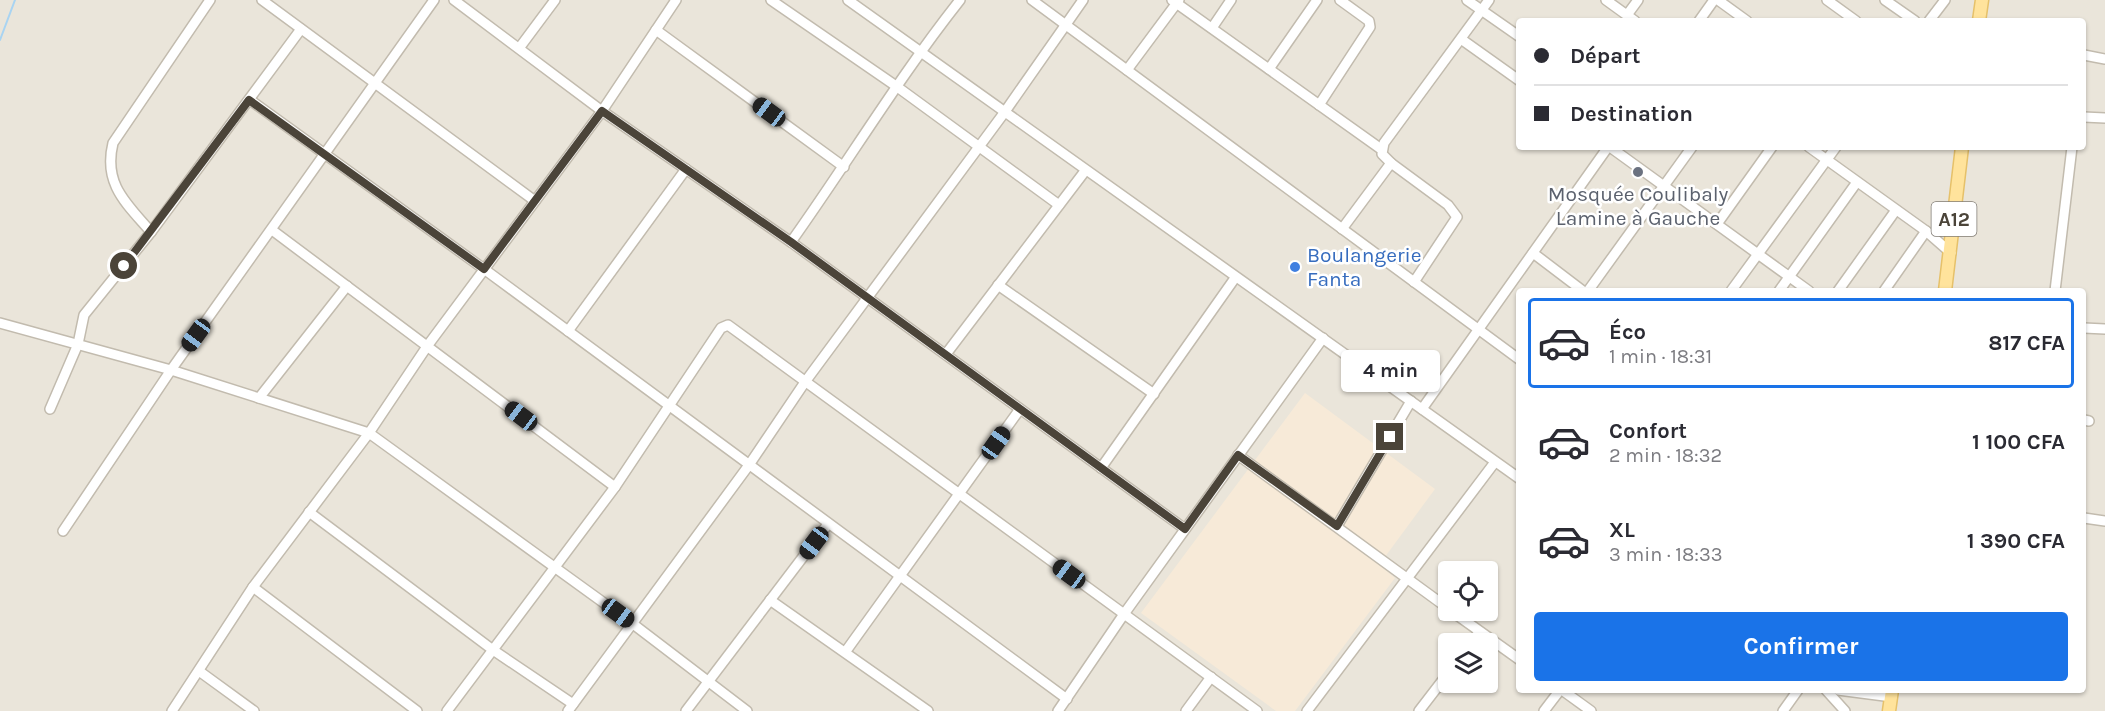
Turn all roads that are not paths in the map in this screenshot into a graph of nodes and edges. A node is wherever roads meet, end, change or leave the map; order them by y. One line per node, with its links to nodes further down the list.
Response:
1 (210, 0): 81 (street)
2 (262, 0): 37 (street)
3 (434, 0): 48 (street)
4 (454, 0): 41 (street)
5 (555, 0): 41 (street)
6 (676, 0): 38 (street)
7 (771, 0): 49 (street)
8 (848, 0): 42 (street)
9 (960, 0): 42 (street)
10 (1032, 0): 35 (street)
11 (1083, 0): 35 (street)
12 (1231, 0): 36 (street)
13 (1317, 0): 45 (street)
14 (1340, 0): 51 (street)
15 (1467, 0): 26 (street)
16 (1489, 0): 26 (street)
17 (1605, 0): 27 (street)
18 (1638, 0): 27 (street)
19 (1714, 0): 29 (street)
20 (1718, 0): 30 (street)
21 (1827, 0): 31 (street)
22 (1885, 0): 32 (street)
23 (1945, 0): 33 (street)
24 (1982, 0): 34 (main road)
25 (1176, 1): 36 (street); 46 (street)
26 (1482, 10): 39 (street); 40 (street)
27 (1627, 15): 28 (street)
28 (1631, 18)
29 (1701, 18)
30 (1743, 18)
31 (1852, 18)
32 (1911, 18)
33 (1931, 18)
34 (1979, 18)
35 (1065, 25): 46 (street); 53 (street)
36 (1212, 28): 45 (street)
37 (301, 29): 48 (street); 50 (street)
38 (656, 30): 52 (street); 69 (street)
39 (1516, 34)
40 (1461, 39): 47 (street); 57 (street)
41 (520, 47): 52 (street)
42 (920, 51): 49 (street); 53 (street)
43 (2086, 55): 44 (street)
44 (2105, 59)
45 (1269, 69): 51 (street)
46 (1127, 70): 78 (street)
47 (1516, 78)
48 (375, 83): 66 (street); 74 (street)
49 (896, 86): 56 (street); 69 (street)
50 (249, 100): 66 (street); 81 (street)
51 (1319, 105): 57 (street)
52 (602, 111): 70 (street); 74 (street)
53 (1004, 113): 56 (street); 71 (street)
54 (2086, 117): 55 (street)
55 (2105, 118)
56 (979, 146): 75 (street); 101 (street)
57 (1381, 149): 68 (street)
58 (1607, 150): 83 (street)
59 (1613, 150): 73 (street)
60 (1690, 150): 73 (street)
61 (1770, 150): 77 (street)
62 (1813, 150): 67 (street)
63 (1834, 150): 67 (street)
64 (1962, 150): 84 (main road, A12)
65 (2072, 150): 100 (street)
66 (325, 153): 79 (street); 86 (street)
67 (1826, 160): 72 (street); 85 (street)
68 (1391, 163): 78 (street); 89 (street)
69 (844, 167): 82 (street)
70 (686, 169): 82 (street); 106 (street)
71 (1084, 171): 75 (street); 88 (street)
72 (1857, 182): 76 (street); 87 (street)
73 (1664, 186): 77 (street); 93 (street)
74 (535, 201): 86 (street)
75 (1059, 205): 90 (street)
76 (1896, 210): 80 (street); 97 (street)
77 (1717, 224): 85 (street)
78 (1342, 229): 89 (street)
79 (272, 230): 91 (street); 112 (street)
80 (1926, 231): 84 (street); 98 (street)
81 (151, 232): 108 (street)
82 (791, 242): 101 (street)
83 (1533, 253): 92 (street); 105 (street)
84 (1951, 253): 99 (main road, A12)
85 (1758, 254): 87 (street); 94 (street)
86 (484, 269): 106 (street); 109 (street)
87 (1789, 276): 95 (street); 96 (street)
88 (1235, 278): 107 (street); 114 (street)
89 (1414, 282): 105 (street)
90 (998, 285): 110 (street); 114 (street)
91 (347, 286): 109 (street); 115 (street)
92 (1579, 288)
93 (1590, 288)
94 (1733, 288)
95 (1781, 288)
96 (1805, 288)
97 (1840, 288)
98 (1886, 288)
99 (1945, 288)
100 (2055, 288)
101 (867, 297): 110 (street); 113 (street)
102 (0, 323): 108 (street)
103 (2086, 328): 104 (street)
104 (2105, 329)
105 (1478, 330): 111 (street); 120 (street)
106 (568, 331): 117 (street)
107 (1323, 338): 116 (street); 122 (street)
108 (78, 344): 112 (street); 118 (street)
109 (428, 345): 121 (street); 127 (street)
110 (946, 354): 119 (street)
111 (1516, 357)
112 (171, 370): 115 (street); 135 (street)
113 (805, 382): 117 (street); 124 (street); 128 (street)
114 (1154, 394): 125 (street)
115 (259, 398): 121 (street)
116 (1412, 401): 120 (street); 133 (street)
117 (670, 406): 124 (street); 127 (street)
118 (50, 409)
119 (1020, 409): 125 (street); 128 (street)
120 (1422, 409): 123 (street)
121 (369, 433): 129 (street); 136 (street)
122 (1238, 455): 133 (street); 134 (street)
123 (1495, 462): 126 (street); 138 (street)
124 (749, 465): 132 (street); 144 (street)
125 (1101, 468): 134 (street)
126 (1516, 476)
127 (615, 487): 136 (street)
128 (960, 494): 137 (street); 142 (street)
129 (309, 512): 139 (street); 146 (street)
130 (2086, 518): 131 (street)
131 (2105, 521)
132 (828, 524): 137 (street); 140 (street)
133 (1337, 526): 138 (street)
134 (1185, 529): 142 (street)
135 (63, 531)
136 (554, 567): 144 (street); 146 (street)
137 (900, 576): 147 (street); 158 (street)
138 (1407, 578): 141 (street); 170 (street)
139 (253, 588): 149 (street); 162 (street)
140 (771, 600): 147 (street); 151 (street)
141 (1438, 601)
142 (1124, 614): 150 (street); 158 (street)
143 (1464, 621): 145 (street)
144 (633, 624): 151 (street); 159 (street)
145 (1479, 632): 148 (street)
146 (493, 650): 159 (street); 163 (street)
147 (846, 651): 166 (street)
148 (1516, 657)
149 (199, 671): 160 (street); 161 (street)
150 (1211, 677): 168 (street); 169 (street)
151 (707, 681): 164 (street); 165 (street)
152 (1438, 686): 171 (street)
153 (1559, 693): 172 (street)
154 (1565, 693): 173 (street)
155 (1796, 693): 174 (street)
156 (1829, 693): 175 (street)
157 (1892, 693): 176 (main road)
158 (1066, 699): 167 (street)
159 (571, 708)
160 (172, 711)
161 (254, 711)
162 (417, 711)
163 (447, 711)
164 (686, 711)
165 (747, 711)
166 (928, 711)
167 (1058, 711)
168 (1186, 711)
169 (1257, 711)
170 (1307, 711)
171 (1419, 711)
172 (1544, 711)
173 (1591, 711)
174 (1783, 711)
175 (1845, 711)
176 (1889, 711)

